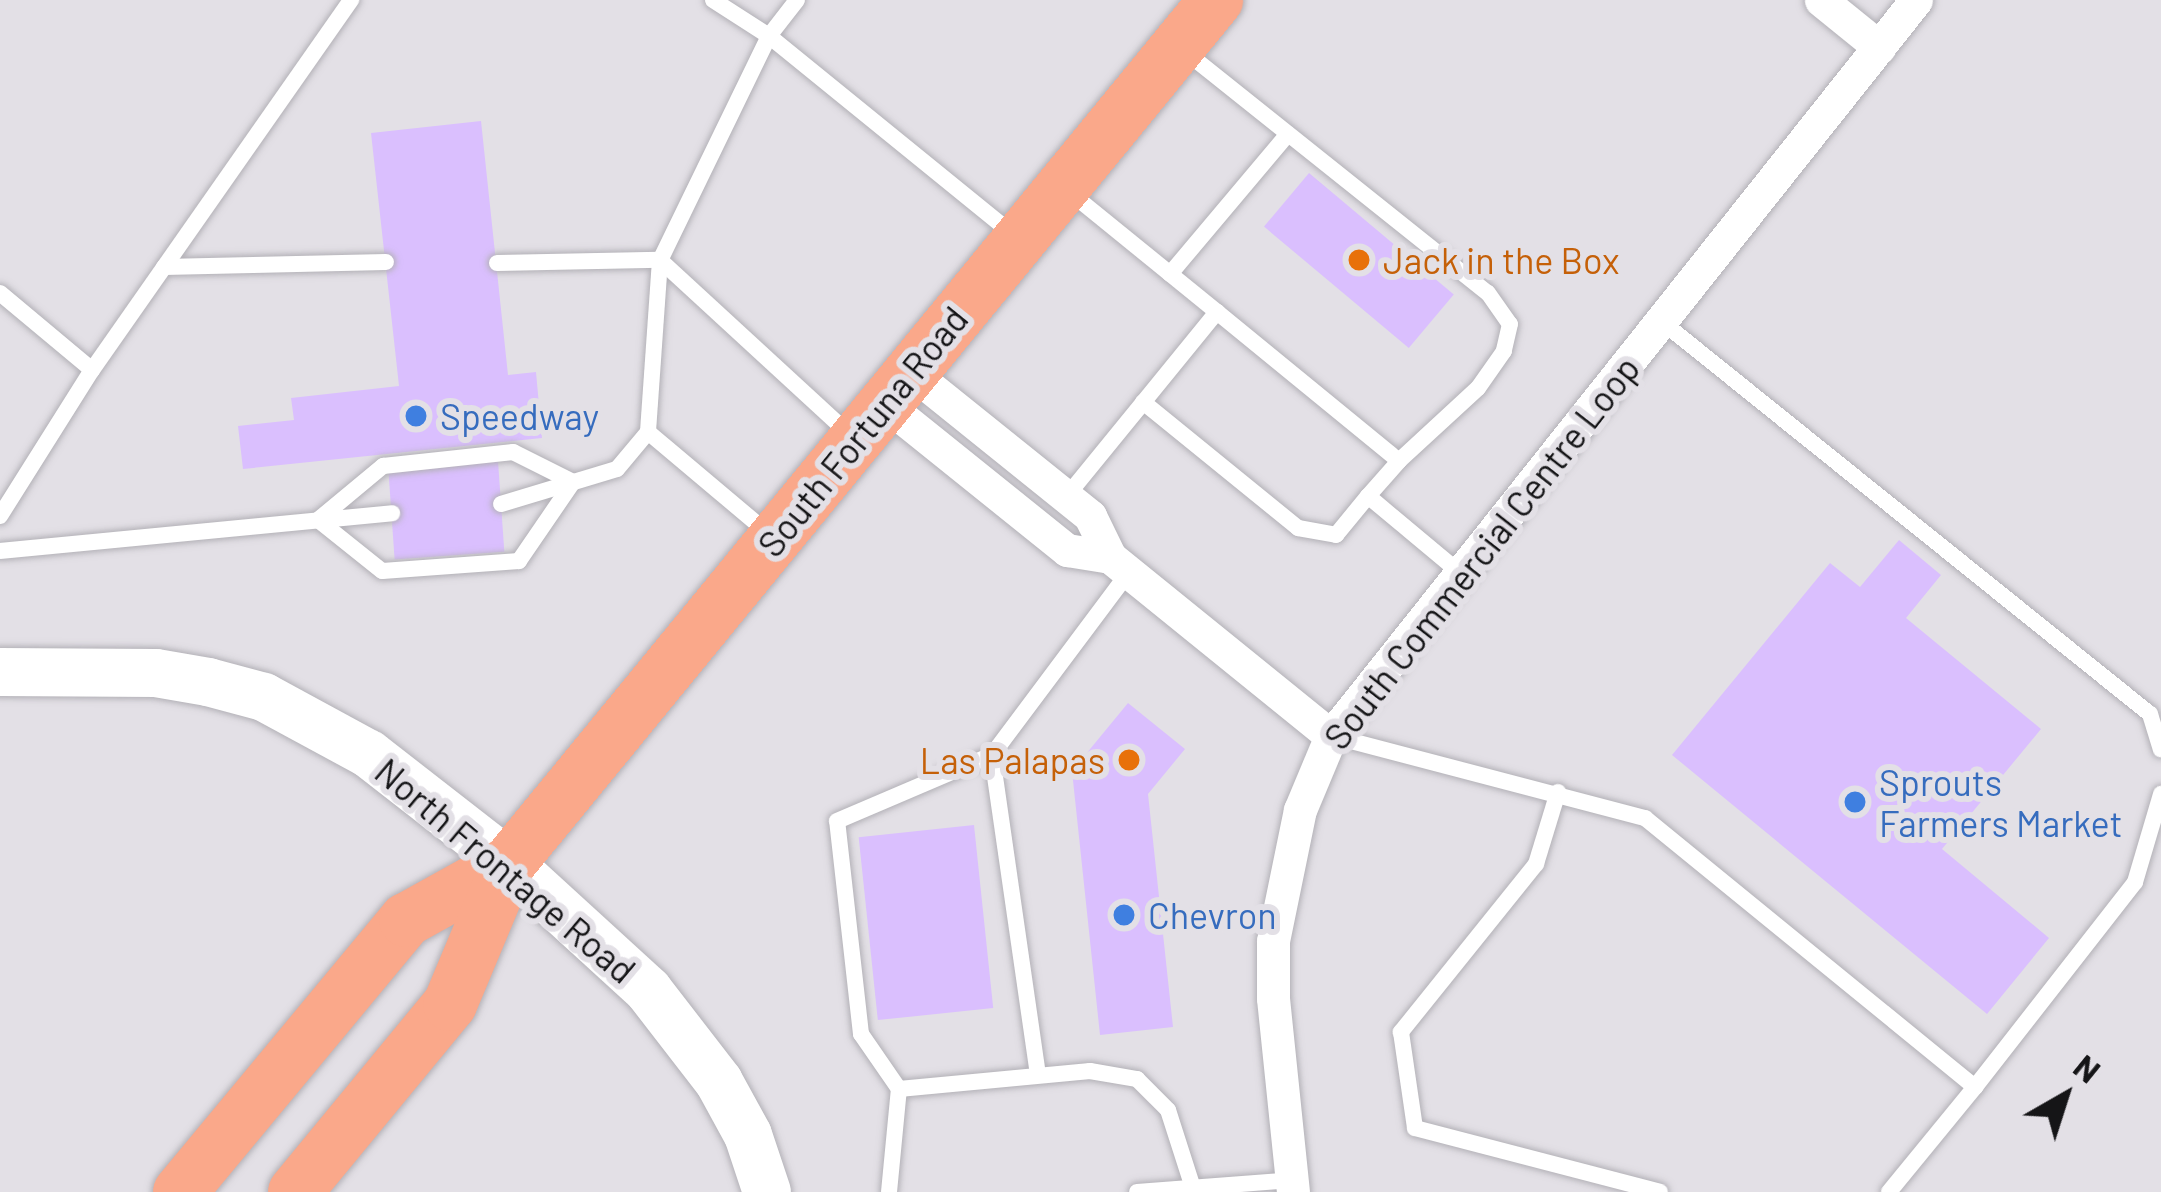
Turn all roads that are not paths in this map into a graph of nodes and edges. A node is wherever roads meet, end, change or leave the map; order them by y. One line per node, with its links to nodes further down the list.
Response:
1 (351, 0): 16 (lane)
2 (712, 0): 7 (lane)
3 (797, 0): 7 (lane)
4 (1216, 0): 8 (main road, South Fortuna Road)
5 (1821, 0): 9 (street)
6 (1916, 0): 9 (street, South Commercial Centre Loop)
7 (769, 36): 12 (lane); 13 (lane)
8 (1178, 46): 10 (lane); 11 (main road, South Fortuna Road)
9 (1879, 47): 20 (street, South Commercial Centre Loop)
10 (1288, 134): 17 (lane); 25 (lane)
11 (1062, 187): 12 (main road, South Fortuna Road); 17 (lane)
12 (1019, 239): 23 (main road, South Fortuna Road)
13 (660, 260): 15 (lane); 23 (lane); 24 (lane)
14 (386, 262): 16 (lane)
15 (497, 263)
16 (164, 267): 21 (lane)
17 (1171, 274): 19 (lane)
18 (0, 293): 21 (lane)
19 (1216, 312): 22 (lane); 25 (lane)
20 (1661, 321): 36 (street, South Commercial Centre Loop); 39 (lane)
21 (92, 370): 31 (lane)
22 (1143, 402): 27 (lane); 28 (lane)
23 (883, 405): 28 (street); 33 (main road, South Fortuna Road); 35 (street)
24 (648, 432): 26 (lane); 33 (lane)
25 (1399, 461): 27 (lane)
26 (573, 482): 29 (lane); 32 (lane); 32 (lane)
27 (1368, 496): 36 (lane)
28 (1066, 497): 35 (street)
29 (501, 504)
30 (392, 513): 32 (lane)
31 (0, 516)
32 (318, 520): 34 (lane)
33 (774, 538): 43 (main road, South Fortuna Road)
34 (0, 550)
35 (1120, 564): 38 (street); 40 (lane)
36 (1460, 573): 38 (street, South Commercial Centre Loop)
37 (0, 672): 43 (main road, North Frontage Road)
38 (1331, 736): 41 (lane); 47 (street, South Commercial Centre Loop)
39 (2161, 749)
40 (992, 755): 44 (lane); 46 (lane)
41 (1558, 792): 45 (lane); 54 (lane)
42 (2161, 794): 45 (lane)
43 (509, 863): 49 (main road, South Fortuna Road); 50 (main road, South Fortuna Road); 51 (main road, North Frontage Road)
44 (1038, 1075): 46 (lane); 48 (lane)
45 (1975, 1088): 55 (lane)
46 (899, 1089): 52 (lane)
47 (1292, 1186): 48 (lane)
48 (1192, 1188): 53 (lane)
49 (180, 1192)
50 (295, 1192)
51 (767, 1192)
52 (889, 1192)
53 (1137, 1192)
54 (1660, 1192)
55 (1889, 1192)

